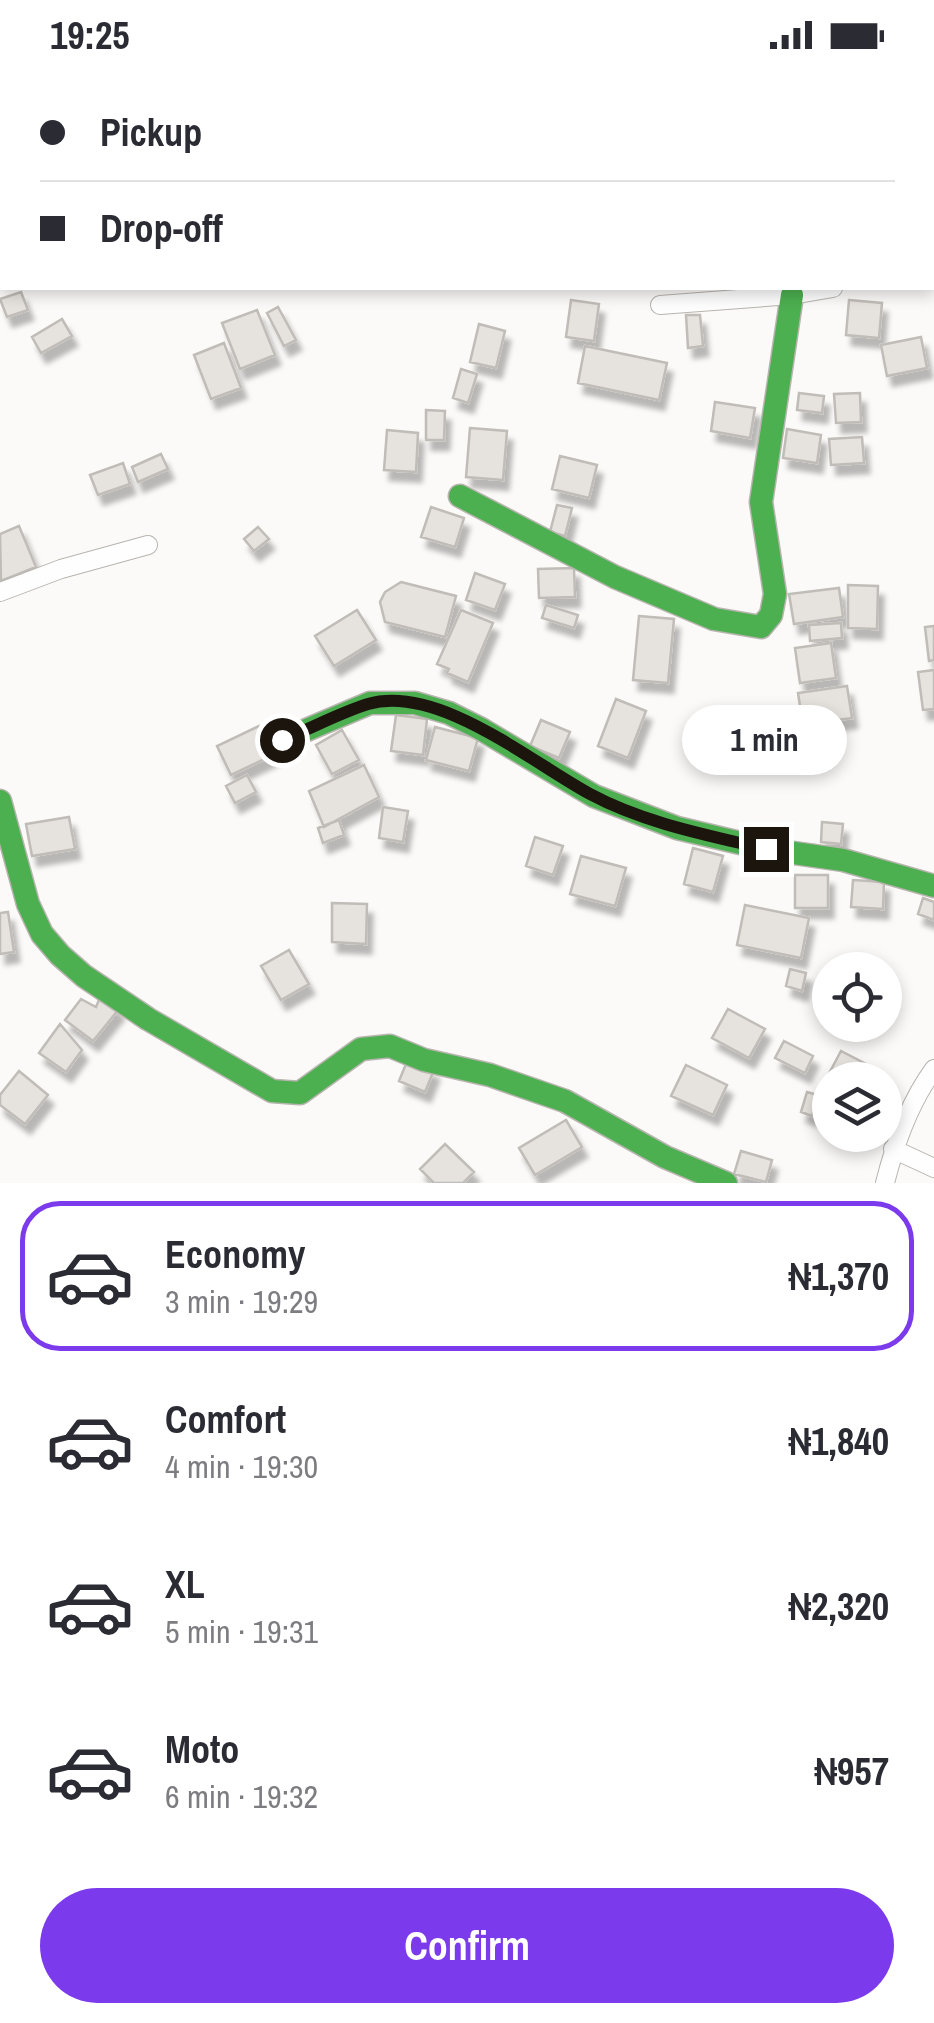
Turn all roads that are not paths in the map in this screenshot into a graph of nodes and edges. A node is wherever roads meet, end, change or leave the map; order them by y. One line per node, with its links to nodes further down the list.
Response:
1 (821, 290): 2 (street)
2 (792, 295): 3 (street); 4 (street)
3 (660, 306)
4 (460, 496)
5 (148, 545): 6 (street)
6 (0, 592)
7 (282, 740): 9 (street)
8 (0, 800): 15 (street)
9 (934, 886)
10 (934, 1069): 11 (street)
11 (902, 1130)
12 (893, 1152): 16 (street)
13 (900, 1152): 14 (street)
14 (934, 1168)
15 (726, 1183)
16 (884, 1183)

